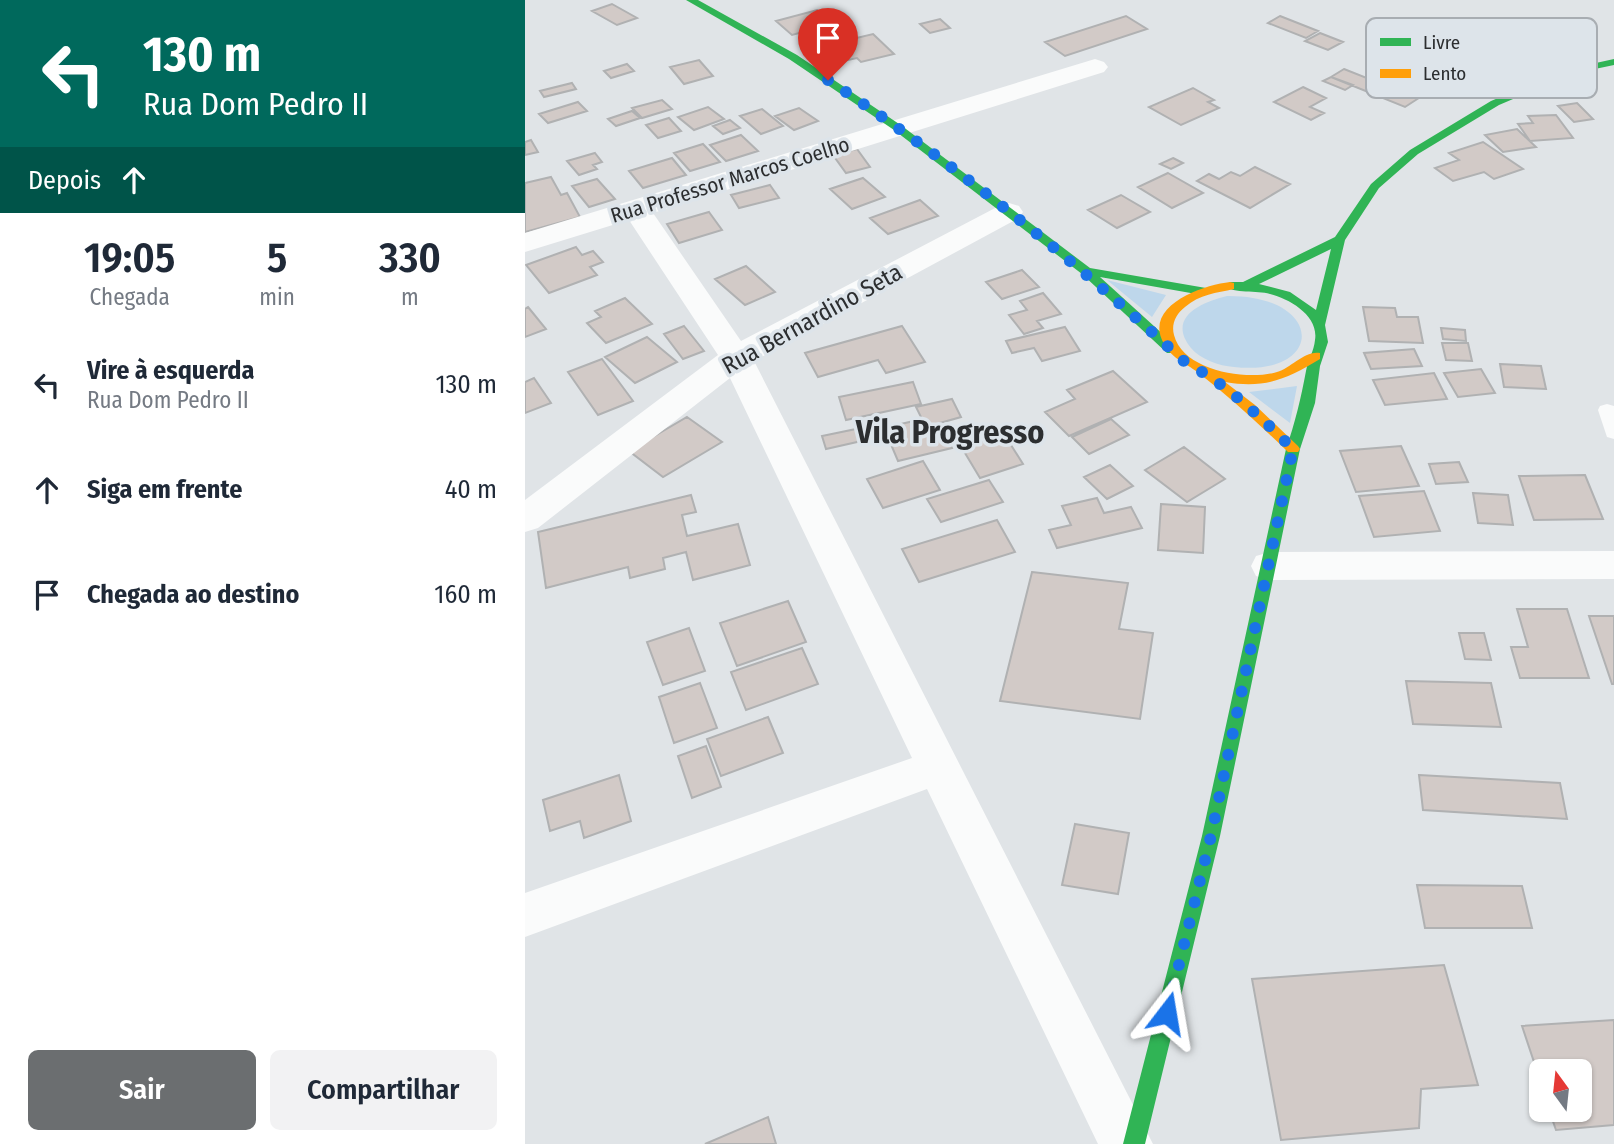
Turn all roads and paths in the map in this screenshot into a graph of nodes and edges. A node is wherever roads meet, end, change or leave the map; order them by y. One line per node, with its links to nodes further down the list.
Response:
1 (691, 0): 4 (main road)
2 (1095, 67): 4 (street, Rua Professor Marcos Coelho)
3 (1507, 98): 7 (main road)
4 (898, 128): 5 (street, Rua Professor Marcos Coelho); 6 (main road)
5 (636, 209): 8 (street, Rua Professor Marcos Coelho); 14 (street)
6 (1009, 212): 9 (main road); 14 (street, Rua Bernardino Seta)
7 (1339, 240): 10 (main road); 12 (main road)
8 (525, 243)
9 (1086, 271): 11 (main road); 13 (main road)
10 (1244, 286): 11 (main road); 12 (main road)
11 (1202, 291): 13 (main road)
12 (1319, 324): 15 (main road)
13 (1173, 350): 16 (main road)
14 (736, 356): 20 (street, Rua Bernardino Seta); 23 (street)
15 (1315, 356): 16 (main road); 19 (main road)
16 (1205, 373): 19 (main road)
17 (1607, 410): 18 (lane)
18 (1614, 433)
19 (1293, 449): 22 (main road)
20 (525, 519)
21 (1614, 565): 22 (street)
22 (1270, 566): 26 (main road)
23 (940, 766): 24 (street); 25 (street)
24 (525, 915)
25 (1126, 1144)
26 (1134, 1144)

